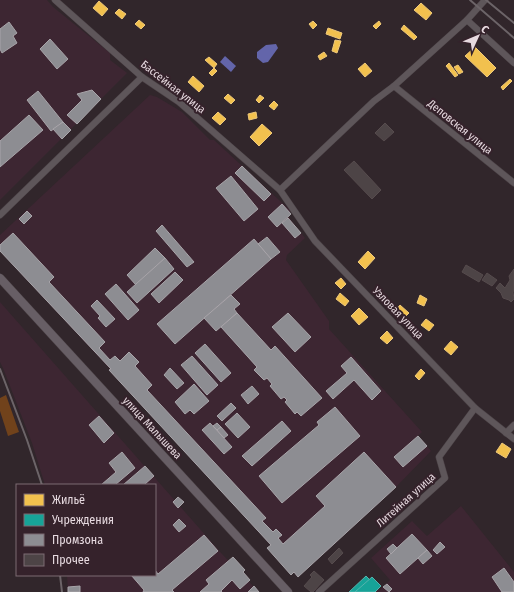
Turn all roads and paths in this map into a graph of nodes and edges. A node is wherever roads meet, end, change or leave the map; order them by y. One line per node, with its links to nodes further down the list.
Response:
1 (55, 0): 5 (street, Бассейная улица)
2 (485, 0): 3 (street)
3 (467, 20): 4 (street); 6 (street)
4 (514, 63)
5 (142, 77): 8 (street, Бассейная улица); 9 (street)
6 (394, 86): 7 (street, Деповская улица); 8 (street)
7 (514, 183)
8 (280, 190): 11 (street, Узловая улица)
9 (0, 214)
10 (0, 278): 15 (street, улица Малышева)
11 (475, 408): 13 (street, Узловая улица); 16 (street, Литейная улица)
12 (514, 425): 13 (street)
13 (506, 433): 14 (street, Узловая улица)
14 (514, 439)
15 (288, 592)
16 (319, 592)

